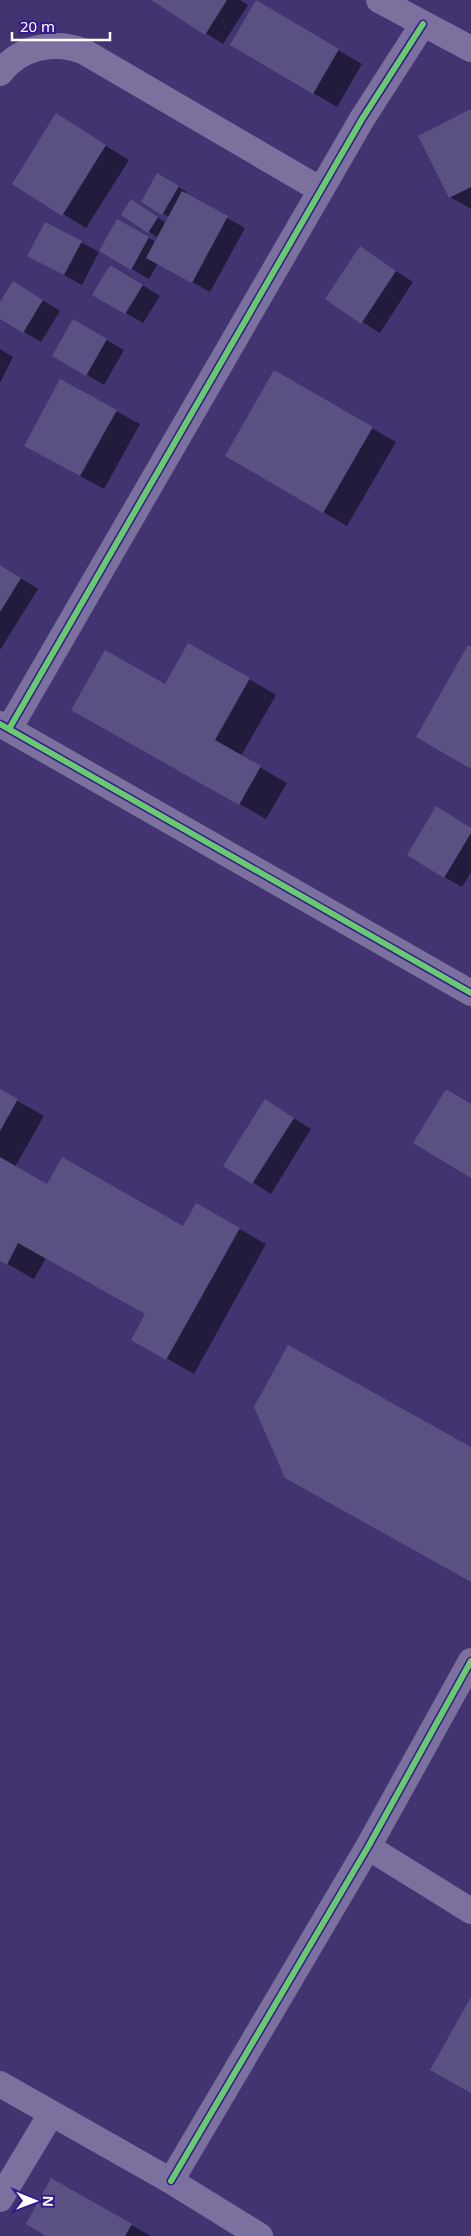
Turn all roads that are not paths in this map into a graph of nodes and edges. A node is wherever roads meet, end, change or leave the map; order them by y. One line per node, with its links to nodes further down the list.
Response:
1 (379, 0): 2 (street)
2 (423, 24): 3 (street); 5 (street)
3 (471, 49)
4 (0, 73): 5 (street)
5 (321, 190): 6 (street)
6 (5, 727): 7 (street)
7 (471, 992)
8 (471, 1661): 9 (street)
9 (368, 1847): 10 (street); 13 (street)
10 (471, 1911)
11 (0, 2084): 12 (street)
12 (51, 2114): 13 (street); 14 (street)
13 (172, 2181): 15 (street)
14 (0, 2199)
15 (260, 2236)

